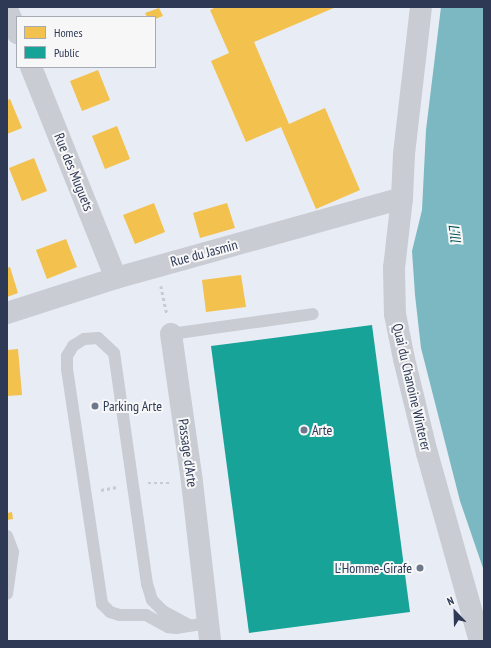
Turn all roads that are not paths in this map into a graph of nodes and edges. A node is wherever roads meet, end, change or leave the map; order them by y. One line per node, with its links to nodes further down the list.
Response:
1 (422, 7): 5 (street, Quai du Chanoine Winterer)
2 (7, 9): 3 (street)
3 (16, 31)
4 (31, 68): 6 (street, Rue des Muguets)
5 (402, 198): 6 (street, Rue du Jasmin); 13 (street, Quai du Chanoine Winterer)
6 (116, 278): 7 (street, Rue du Jasmin)
7 (7, 313)
8 (313, 314): 9 (lane)
9 (171, 334): 12 (street, Passage d'Arte)
10 (7, 536): 11 (lane)
11 (7, 594)
12 (202, 630): 12 (lane)
13 (480, 641)

